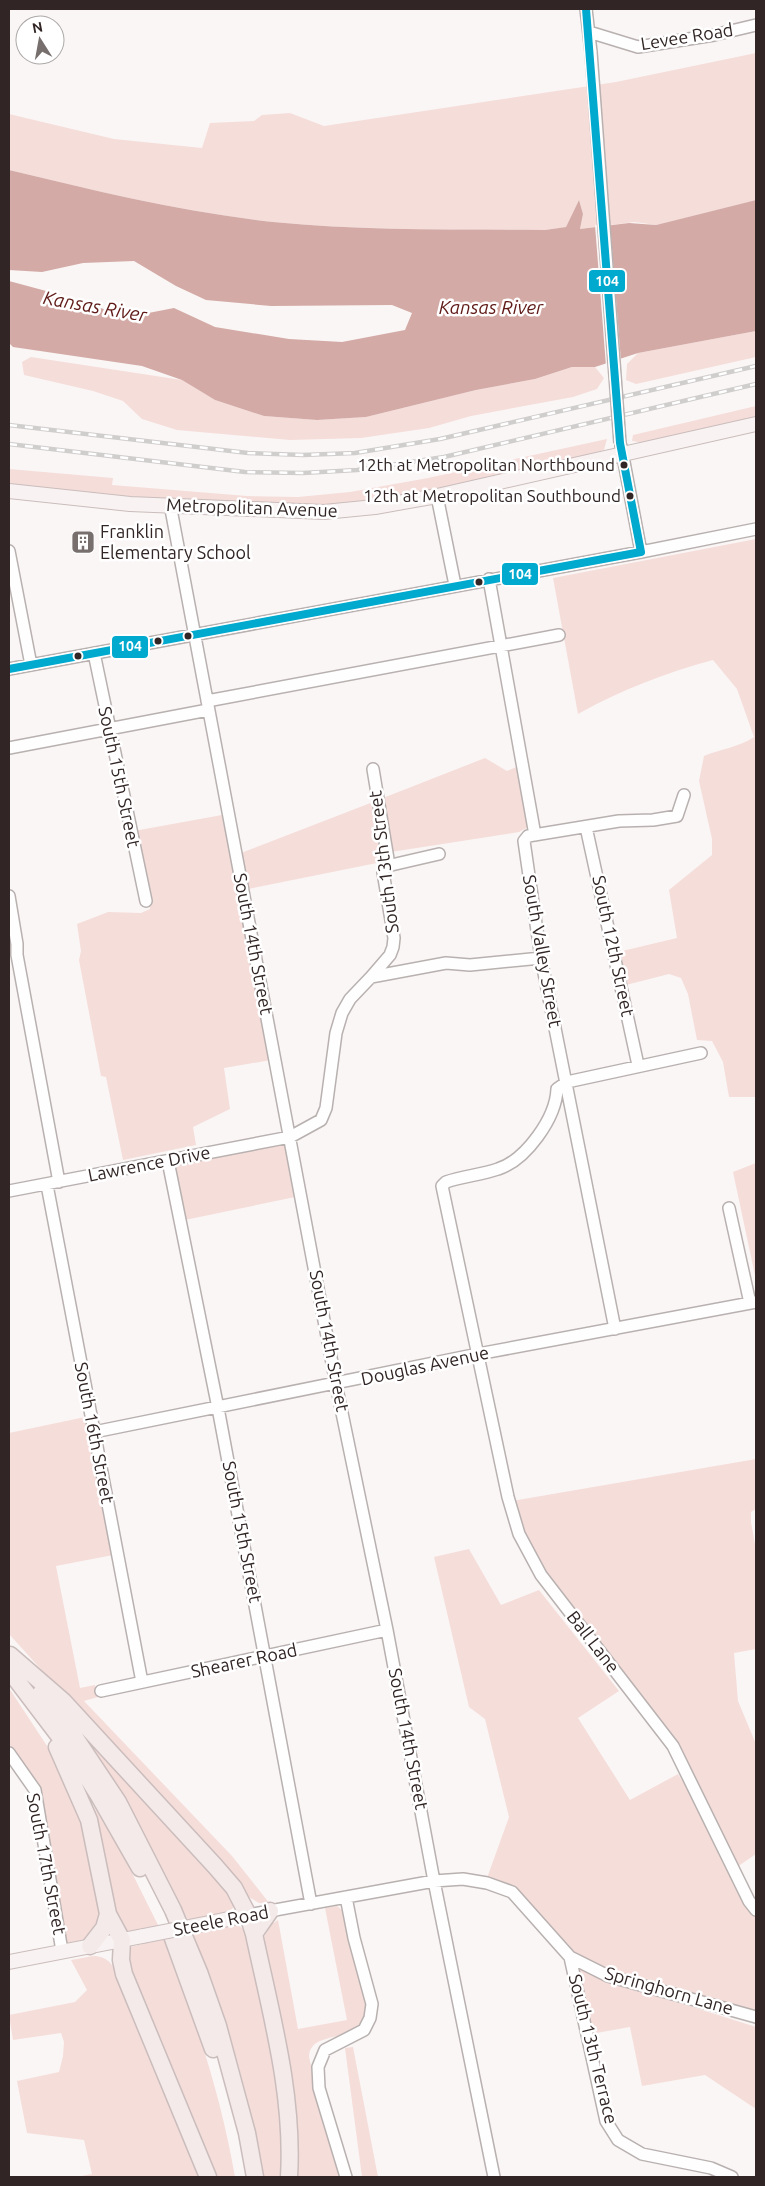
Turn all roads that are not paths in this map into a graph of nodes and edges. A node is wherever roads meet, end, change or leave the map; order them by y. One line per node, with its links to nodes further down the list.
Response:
1 (586, 9): 3 (street)
2 (756, 25): 3 (street, Levee Road)
3 (589, 32): 5 (street, bridge)
4 (756, 424): 5 (main road, Metropolitan Avenue)
5 (621, 449): 7 (main road, Metropolitan Avenue); 11 (street)
6 (9, 491): 8 (main road, Metropolitan Avenue)
7 (437, 496): 8 (main road, Metropolitan Avenue); 13 (street)
8 (170, 504): 15 (street, South 14th Street)
9 (756, 529): 11 (street)
10 (9, 551): 18 (street)
11 (641, 552): 12 (street)
12 (489, 579): 13 (street); 16 (street)
13 (455, 585): 15 (street)
14 (559, 635): 16 (street)
15 (194, 636): 17 (street); 20 (street, South 14th Street)
16 (502, 646): 20 (street); 26 (street)
17 (94, 654): 18 (street); 21 (street, South 15th Street)
18 (31, 664): 19 (street)
19 (9, 669)
20 (208, 706): 21 (street); 38 (street, South 14th Street)
21 (109, 730): 22 (street); 30 (street, South 15th Street)
22 (9, 748)
23 (373, 769): 28 (street, South 13th Street)
24 (684, 795): 25 (street)
25 (586, 827): 26 (street); 36 (street, South 12th Street)
26 (535, 835): 33 (street, South Valley Street)
27 (439, 854): 28 (street)
28 (387, 866): 34 (street, South 13th Street)
29 (9, 896): 32 (street)
30 (146, 901)
31 (9, 942): 32 (street)
32 (17, 955): 40 (street)
33 (541, 958): 34 (street); 37 (street, South Valley Street)
34 (370, 977): 38 (street, South 13th Street)
35 (701, 1053): 36 (street)
36 (638, 1065): 37 (street)
37 (567, 1082): 45 (street, South Valley Street); 46 (street)
38 (290, 1137): 39 (street, Lawrence Drive); 47 (street, South 14th Street)
39 (168, 1161): 40 (street, Lawrence Drive); 48 (street, South 15th Street)
40 (59, 1182): 41 (street, Lawrence Drive)
41 (47, 1185): 42 (street, Lawrence Drive); 49 (street, South 16th Street)
42 (9, 1192)
43 (729, 1208): 44 (street)
44 (753, 1303): 45 (street, Douglas Avenue)
45 (615, 1329): 46 (street, Douglas Avenue)
46 (478, 1354): 47 (street, Douglas Avenue); 60 (street, Ball Lane)
47 (336, 1384): 48 (street, Douglas Avenue); 50 (street, South 14th Street)
48 (218, 1408): 49 (street, Douglas Avenue); 51 (street, South 15th Street)
49 (94, 1432): 53 (street, South 16th Street)
50 (388, 1630): 51 (street, Shearer Road); 57 (street, South 14th Street)
51 (265, 1657): 53 (street, Shearer Road); 59 (street, South 15th Street)
52 (9, 1660): 55 (highway); 63 (highway); 73 (highway)
53 (142, 1682): 54 (street, Shearer Road)
54 (101, 1690)
55 (37, 1708): 62 (highway); 72 (highway)
56 (9, 1753): 67 (street, South 17th Street)
57 (434, 1881): 58 (street, Steele Road); 68 (street, Springhorn Lane); 76 (street, South 14th Street)
58 (346, 1897): 59 (street, Steele Road); 75 (street)
59 (311, 1904): 61 (street, Steele Road)
60 (756, 1910)
61 (270, 1911): 63 (street, Steele Road); 64 (highway)
62 (108, 1914): 65 (highway); 66 (highway)
63 (248, 1915): 64 (highway); 65 (main road, Steele Road, bridge)
64 (254, 1934): 74 (highway)
65 (122, 1940): 66 (main road, Steele Road); 71 (highway)
66 (90, 1946): 67 (main road, Steele Road)
67 (62, 1951): 69 (main road, Steele Road)
68 (570, 1957): 70 (street, Springhorn Lane); 77 (street, South 13th Terrace)
69 (9, 1962)
70 (756, 2017)
71 (208, 2177)
72 (244, 2177)
73 (255, 2177)
74 (289, 2177)
75 (346, 2177)
76 (494, 2177)
77 (732, 2177)

